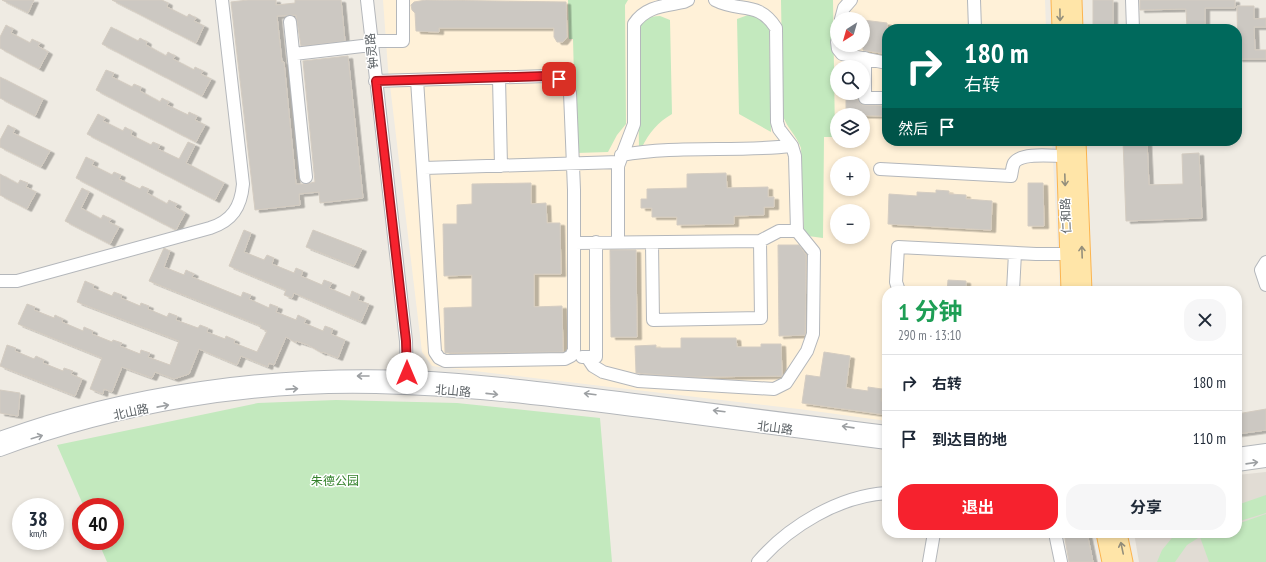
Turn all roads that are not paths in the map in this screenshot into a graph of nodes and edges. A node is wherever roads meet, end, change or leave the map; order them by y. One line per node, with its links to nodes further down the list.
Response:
1 (222, 0): 45 (street)
2 (367, 0): 17 (street, 钟灵路)
3 (403, 0): 17 (street)
4 (688, 0): 30 (street)
5 (715, 0): 26 (street)
6 (851, 0): 11 (street)
7 (974, 0): 13 (street)
8 (1059, 0): 14 (main road, one-way to 14)
9 (1074, 0): 15 (main road)
10 (1132, 0): 16 (street)
11 (843, 12)
12 (290, 22): 19 (street)
13 (975, 24)
14 (1060, 24)
15 (1075, 24)
16 (1133, 24)
17 (371, 43): 19 (street); 24 (street, 钟灵路)
18 (840, 52): 20 (street)
19 (294, 54): 35 (street)
20 (864, 58): 21 (street); 25 (street)
21 (882, 62)
22 (499, 78): 23 (street); 31 (street); 32 (street)
23 (416, 80): 24 (street); 33 (street)
24 (376, 81): 53 (street, 钟灵路)
25 (882, 98)
26 (792, 146): 30 (street); 36 (street)
27 (1064, 146): 29 (main road, 仁和路)
28 (1078, 146): 50 (main road, 仁和路, one-way to 28)
29 (1064, 156): 34 (street); 43 (main road, 仁和路, one-way to 43)
30 (620, 158): 31 (street); 37 (street)
31 (572, 164): 32 (street); 39 (street)
32 (501, 166): 33 (street)
33 (424, 168): 51 (street)
34 (880, 168)
35 (306, 177)
36 (797, 231): 38 (street); 52 (street)
37 (618, 241): 40 (street); 41 (street)
38 (760, 241): 41 (street); 41 (street)
39 (574, 242): 40 (street); 51 (street)
40 (596, 242): 52 (street)
41 (652, 243)
42 (1015, 253): 43 (street); 47 (street); 48 (street)
43 (1067, 254): 49 (main road, 仁和路)
44 (1266, 262): 46 (street)
45 (0, 281)
46 (1266, 285)
47 (897, 286)
48 (1014, 286)
49 (1069, 286)
50 (1084, 286)
51 (571, 356): 52 (street)
52 (587, 357)
53 (407, 383): 54 (street, 北山路, one-way to 53); 55 (street, 北山路, one-way to 55); 56 (street, 北山路, one-way to 56); 57 (street, 北山路, one-way to 53)
54 (882, 431)
55 (0, 438)
56 (882, 442)
57 (0, 450)
58 (1266, 450): 59 (street)
59 (1242, 453)
60 (1266, 461): 61 (street, one-way to 60)
61 (1242, 464)
62 (882, 494): 67 (street)
63 (933, 538): 68 (street)
64 (1056, 538): 69 (street)
65 (1105, 538): 70 (main road)
66 (1120, 538): 71 (main road, one-way to 66)
67 (758, 562)
68 (929, 562)
69 (1061, 562)
70 (1110, 562)
71 (1125, 562)

